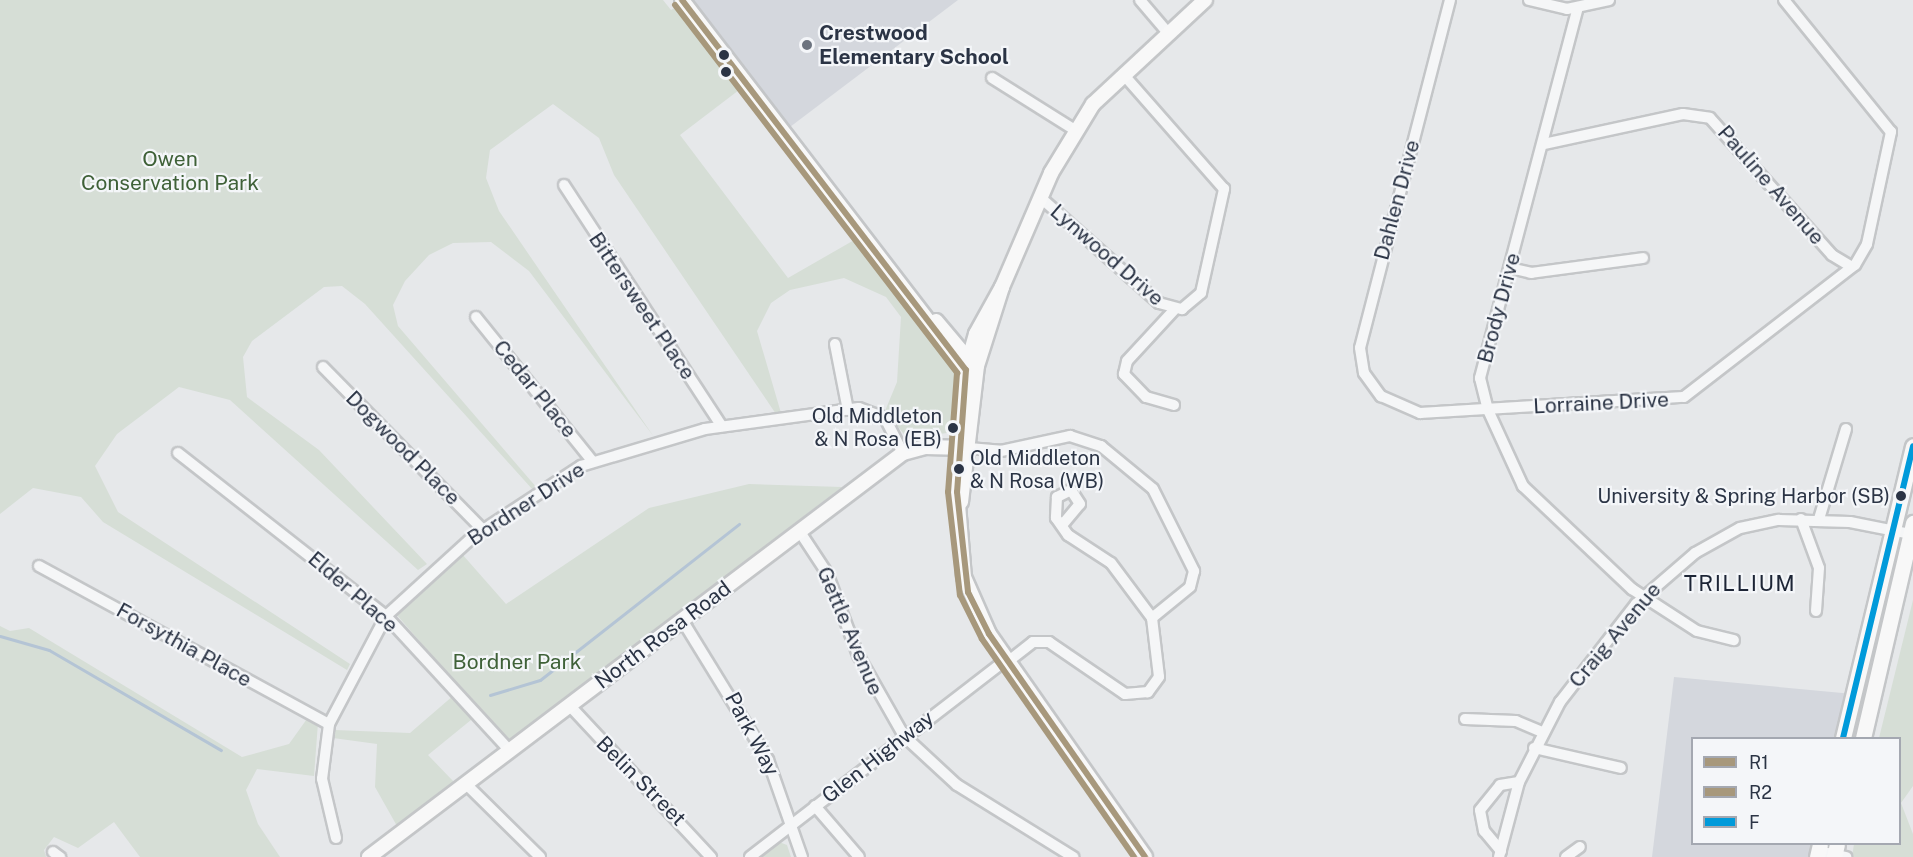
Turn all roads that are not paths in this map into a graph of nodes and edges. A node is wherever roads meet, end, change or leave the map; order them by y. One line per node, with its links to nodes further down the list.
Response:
1 (682, 0): 20 (street)
2 (1140, 0): 9 (street)
3 (1205, 0): 9 (street)
4 (1450, 0): 28 (street, Dahlen Drive)
5 (1529, 0): 8 (street)
6 (1609, 0): 8 (street)
7 (1784, 0): 17 (street)
8 (1578, 7): 13 (street, Brody Drive)
9 (1168, 33): 10 (street)
10 (1123, 74): 12 (street); 21 (street)
11 (992, 78): 12 (street)
12 (1075, 130): 15 (street)
13 (1544, 144): 17 (street, Pauline Avenue); 18 (street, Brody Drive)
14 (564, 185): 32 (street, Bittersweet Place)
15 (1041, 198): 19 (street); 21 (street, Lynwood Drive)
16 (1643, 258): 18 (street)
17 (1852, 267): 31 (street, Lorraine Drive)
18 (1510, 268): 31 (street, Brody Drive)
19 (1002, 287): 23 (street); 26 (street)
20 (915, 303): 24 (street); 26 (street)
21 (1175, 309): 29 (street)
22 (476, 317): 38 (street, Cedar Place)
23 (976, 334): 24 (street); 26 (street)
24 (950, 336): 26 (street)
25 (835, 344): 30 (street)
26 (970, 365): 35 (street)
27 (323, 367): 43 (street, Dogwood Place)
28 (1381, 396): 31 (street, Lorraine Drive)
29 (1174, 405)
30 (848, 410): 32 (street, Bordner Drive); 37 (street, Bordner Drive)
31 (1488, 410): 47 (street, Brody Drive)
32 (722, 426): 38 (street, Bordner Drive)
33 (1846, 429): 40 (street)
34 (1913, 447): 44 (main road)
35 (964, 448): 37 (street); 50 (street); 53 (street)
36 (178, 453): 49 (street, Elder Place)
37 (903, 453): 45 (street, North Rosa Road)
38 (593, 462): 43 (street, Bordner Drive)
39 (1801, 519): 40 (street, Craig Avenue); 47 (street, Craig Avenue); 48 (street)
40 (1820, 519): 44 (street, Craig Avenue)
41 (1063, 524): 50 (street)
42 (1912, 529): 44 (street, Craig Avenue); 60 (main road)
43 (483, 530): 49 (street, Bordner Drive)
44 (1892, 530): 59 (main road)
45 (800, 532): 51 (street, North Rosa Road); 58 (street, Gettle Avenue)
46 (39, 566): 56 (street, Forsythia Place)
47 (1644, 597): 52 (street, Brody Drive); 57 (street, Craig Avenue)
48 (1816, 611)
49 (386, 616): 56 (street, Bordner Drive); 62 (street, Elder Place)
50 (1152, 618): 53 (street, Glen Highway)
51 (682, 620): 54 (street, North Rosa Road); 67 (street, Park Way)
52 (1734, 640)
53 (1008, 660): 58 (street, Glen Highway); 80 (street)
54 (570, 706): 62 (street, North Rosa Road); 75 (street, Belin Street)
55 (1465, 719): 57 (street)
56 (329, 724): 68 (street, Bordner Drive)
57 (1542, 732): 61 (street, Craig Avenue)
58 (904, 736): 66 (street, Glen Highway); 79 (street, Gettle Avenue)
59 (1843, 737)
60 (1863, 737)
61 (1534, 748): 63 (street); 64 (street, Craig Avenue)
62 (510, 751): 65 (street, North Rosa Road)
63 (1621, 768)
64 (1519, 782): 72 (street, Craig Avenue); 72 (street, Craig Avenue)
65 (466, 783): 73 (street, North Rosa Road); 74 (street)
66 (816, 806): 67 (street, Glen Highway); 78 (street)
67 (794, 823): 76 (street, Glen Highway); 77 (street, Park Way)
68 (336, 838)
69 (1580, 847): 81 (street)
70 (1818, 851): 71 (street)
71 (1838, 853)
72 (1500, 854)
73 (369, 857)
74 (540, 857)
75 (711, 857)
76 (750, 857)
77 (802, 857)
78 (859, 857)
79 (1073, 857)
80 (1145, 857)
81 (1566, 857)

